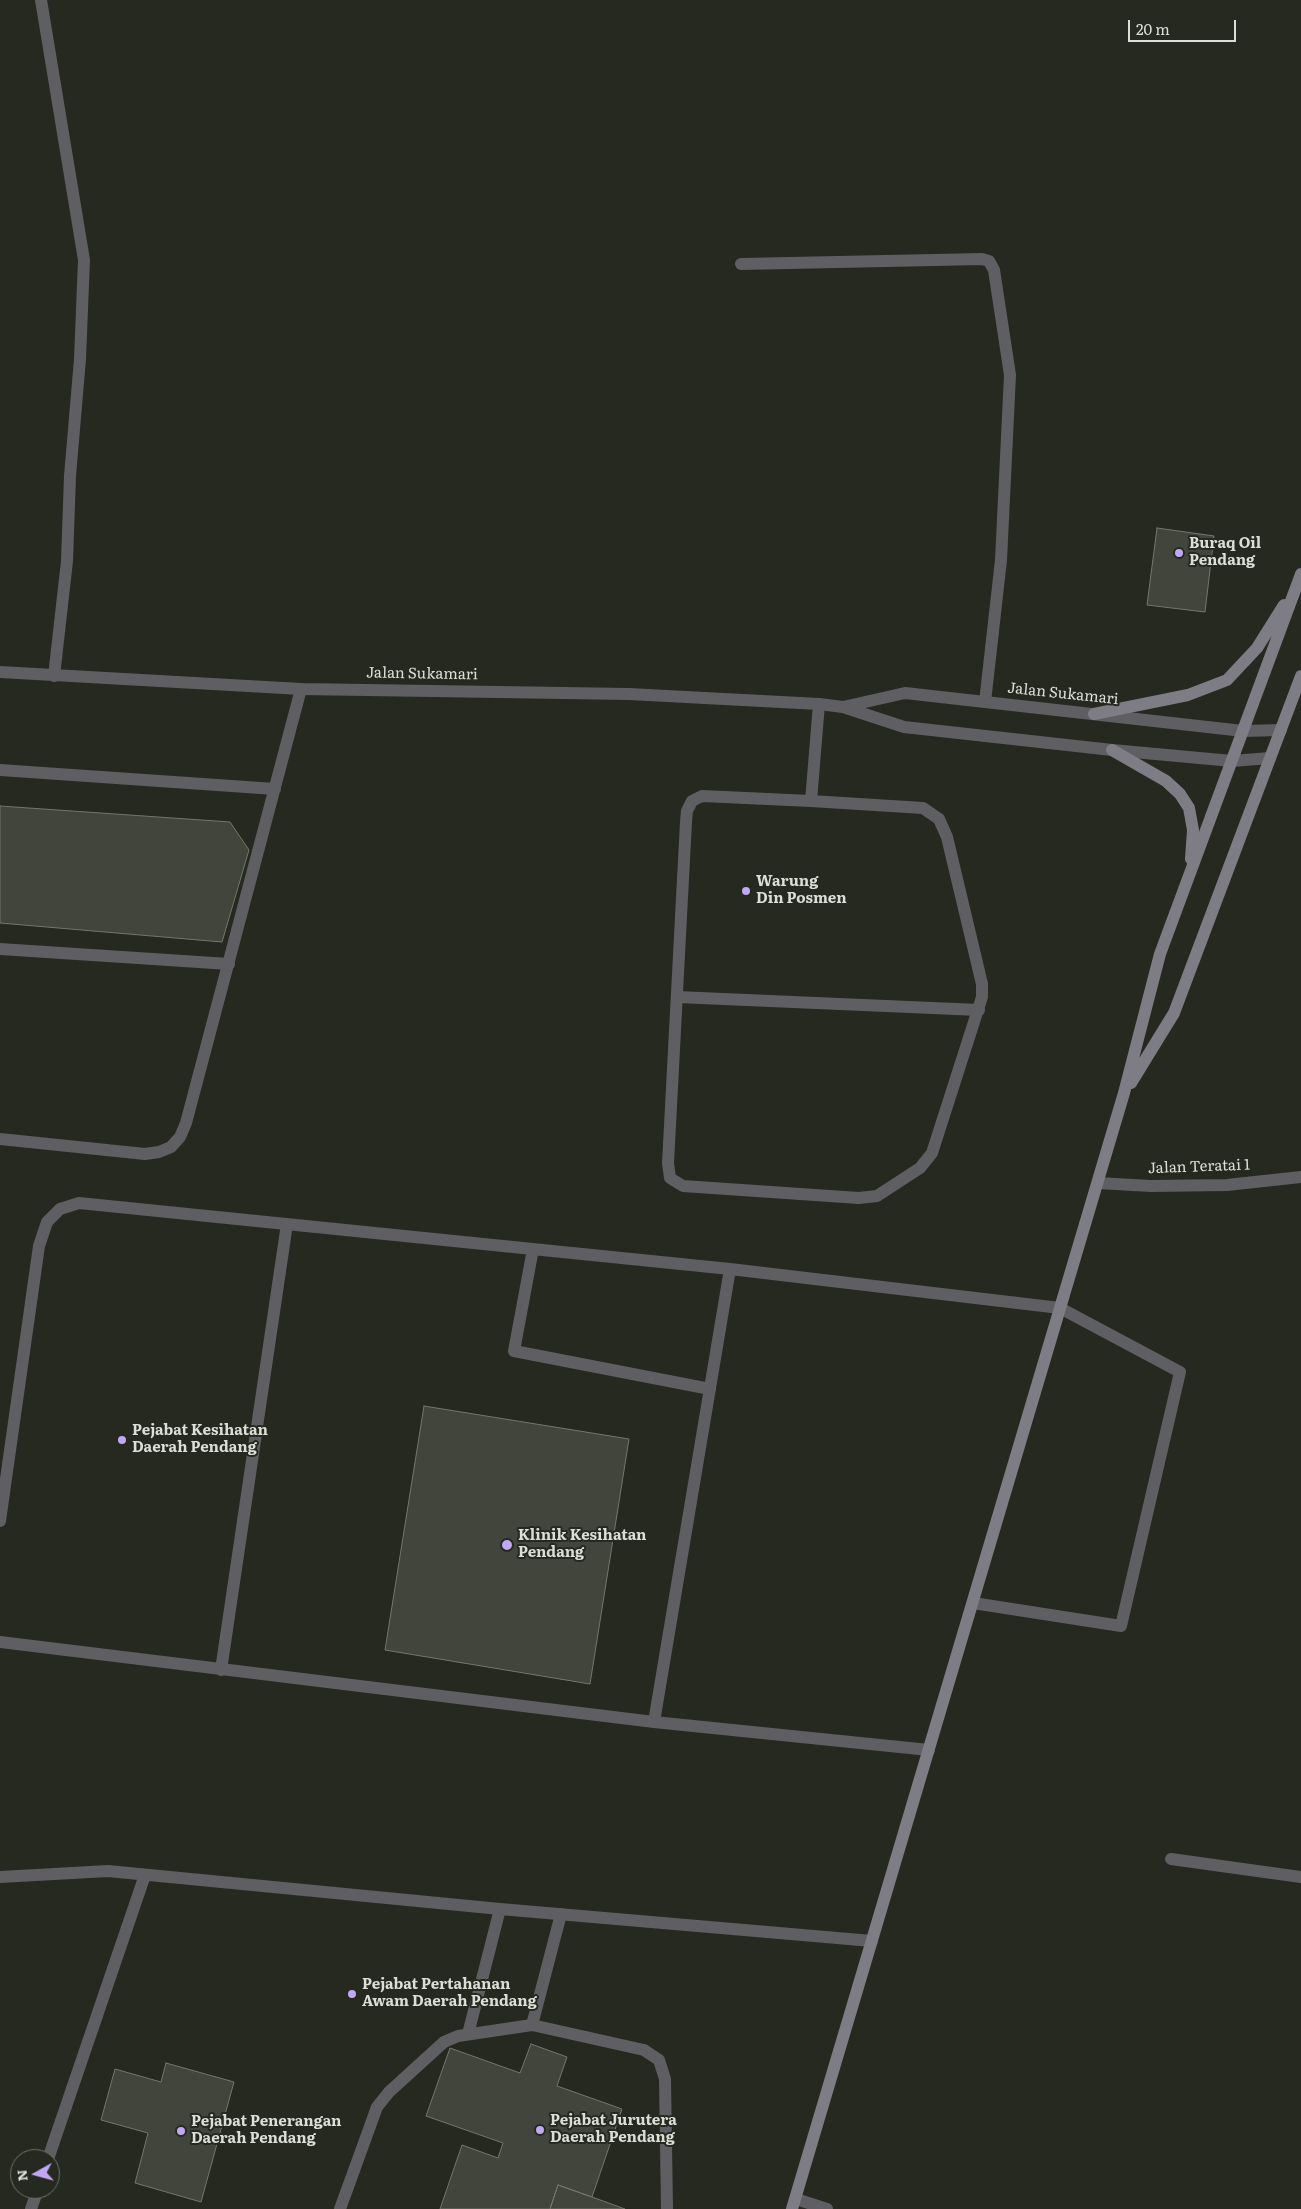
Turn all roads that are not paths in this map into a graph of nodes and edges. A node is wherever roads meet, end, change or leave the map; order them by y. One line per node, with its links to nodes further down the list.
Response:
1 (40, 0): 5 (street)
2 (741, 264): 8 (street)
3 (1300, 578): 11 (main road); 13 (main road)
4 (0, 672): 5 (street, Jalan Sukamari)
5 (54, 676): 7 (street, Jalan Sukamari)
6 (1301, 676): 12 (main road)
7 (301, 689): 9 (street, Jalan Sukamari); 18 (street)
8 (985, 702): 10 (street, Jalan Sukamari); 11 (street, Jalan Sukamari)
9 (819, 704): 10 (street, Jalan Sukamari); 19 (street)
10 (843, 707): 14 (street, Jalan Sukamari)
11 (1094, 714): 13 (street, Jalan Sukamari)
12 (1281, 730): 13 (street, Jalan Sukamari); 15 (main road)
13 (1243, 731): 16 (main road)
14 (1112, 750): 16 (street, Jalan Sukamari); 20 (main road)
15 (1270, 758): 16 (street, Jalan Sukamari); 25 (main road)
16 (1232, 761): 20 (main road)
17 (0, 770): 18 (street)
18 (275, 789): 22 (street)
19 (811, 800): 23 (street); 24 (street)
20 (1190, 874): 25 (main road)
21 (0, 949): 22 (street)
22 (228, 964): 26 (street)
23 (677, 997): 24 (street); 24 (street)
24 (979, 1010)
25 (1124, 1093): 28 (main road)
26 (0, 1139)
27 (1301, 1177): 28 (street, Jalan Teratai 1)
28 (1098, 1183): 32 (main road)
29 (288, 1224): 30 (street); 34 (street); 38 (street)
30 (534, 1249): 31 (street); 33 (street)
31 (730, 1270): 32 (street); 33 (street)
32 (1060, 1308): 36 (main road); 36 (street)
33 (710, 1389): 39 (street)
34 (4, 1461): 35 (street)
35 (0, 1521)
36 (973, 1603): 40 (main road)
37 (0, 1642): 38 (street)
38 (221, 1670): 39 (street)
39 (654, 1722): 40 (street)
40 (929, 1750): 47 (main road)
41 (1171, 1860): 43 (street)
42 (145, 1875): 44 (street); 45 (street); 50 (street)
43 (1301, 1877)
44 (0, 1878)
45 (500, 1909): 46 (street); 49 (street)
46 (561, 1914): 47 (street); 48 (street)
47 (872, 1941): 51 (main road)
48 (532, 2025): 49 (street); 53 (street)
49 (468, 2034): 52 (street)
50 (51, 2149)
51 (794, 2204): 54 (street)
52 (340, 2209)
53 (667, 2209)
54 (827, 2209)

